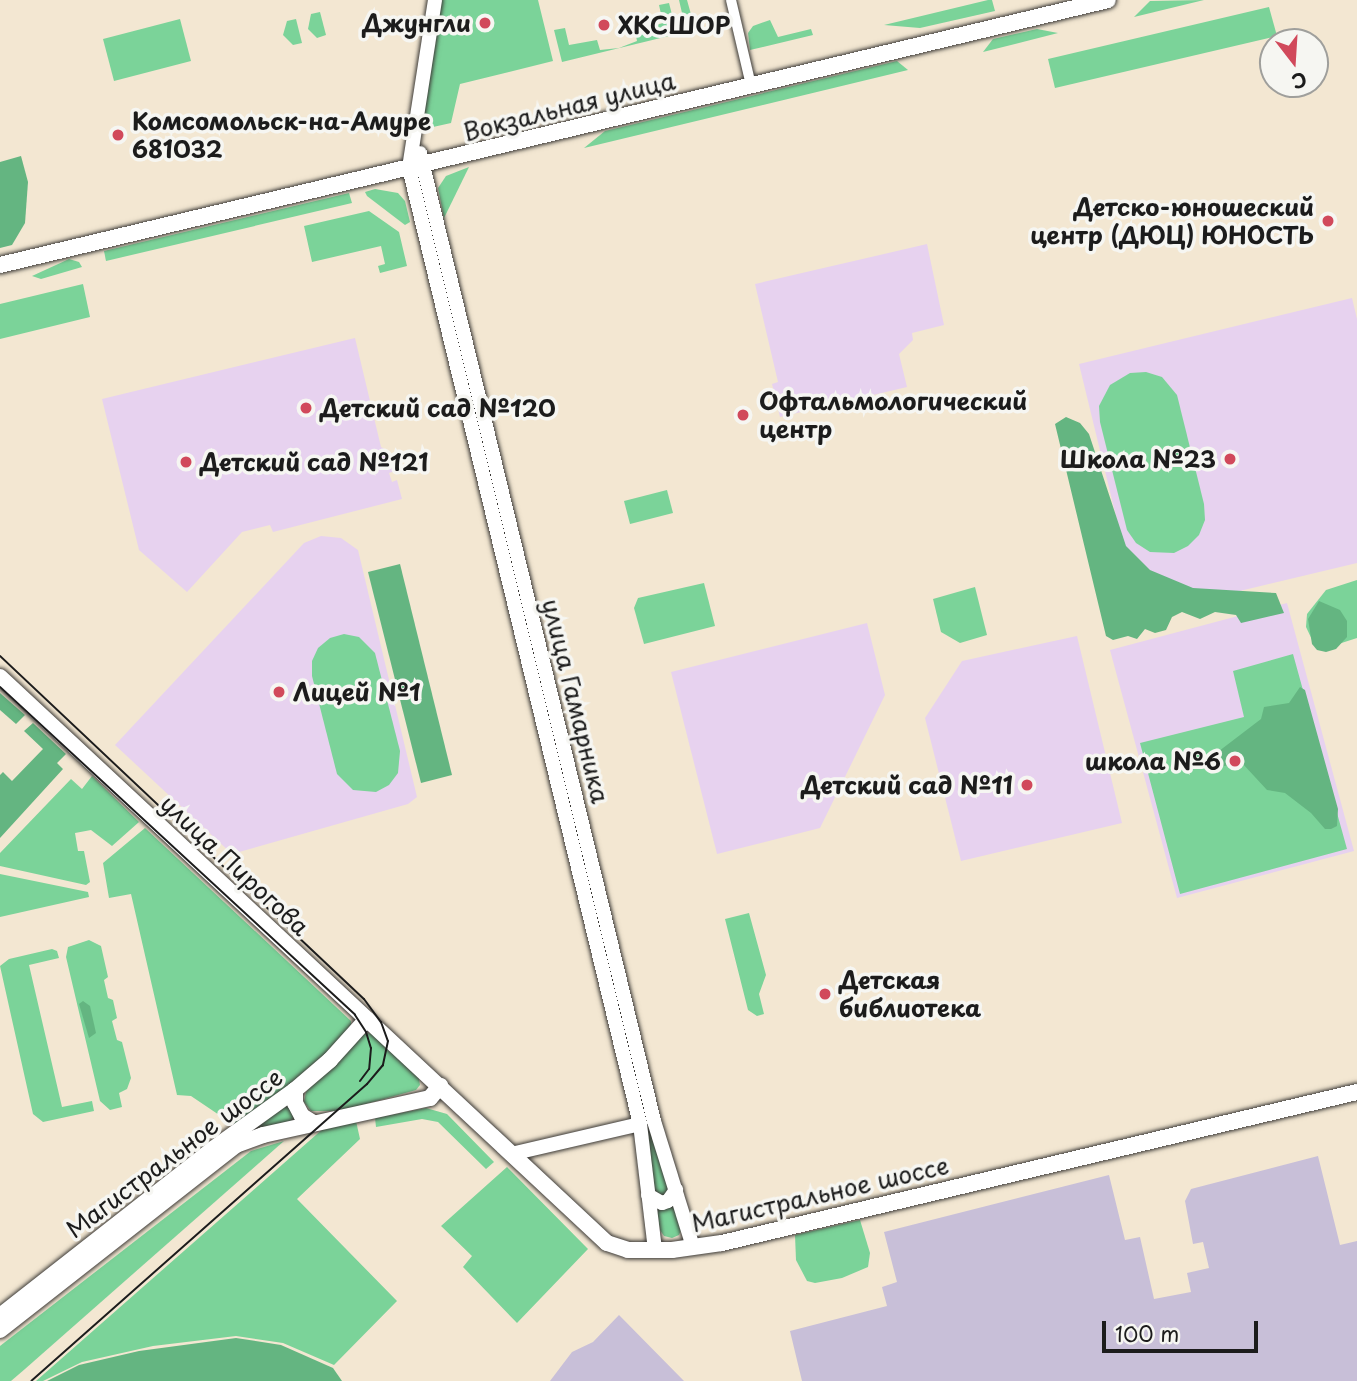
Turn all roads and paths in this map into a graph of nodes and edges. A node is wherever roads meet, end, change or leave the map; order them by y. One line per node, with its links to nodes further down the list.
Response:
1 (435, 0): 5 (street)
2 (731, 0): 4 (street)
3 (1108, 0): 4 (main road, Вокзальная улица)
4 (751, 85): 5 (main road, Вокзальная улица)
5 (416, 166): 6 (main road, Вокзальная улица); 13 (street, улица Гамарника); 15 (street, улица Гамарника)
6 (0, 265)
7 (0, 677): 8 (main road, улица Пирогова)
8 (367, 1019): 9 (main road, улица Пирогова); 10 (main road, Магистральное шоссе)
9 (440, 1086): 12 (main road, Магистральное шоссе); 14 (main road, Магистральное шоссе)
10 (295, 1090): 12 (main road); 19 (main road, Магистральное шоссе)
11 (1357, 1092): 17 (main road, Магистральное шоссе)
12 (313, 1123): 20 (main road, Магистральное шоссе)
13 (640, 1124): 14 (street); 16 (street, улица Гамарника)
14 (511, 1154): 18 (main road, Магистральное шоссе)
15 (676, 1190): 16 (street); 17 (street, улица Гамарника)
16 (648, 1195): 18 (street, улица Гамарника)
17 (693, 1247): 18 (main road, Магистральное шоссе)
18 (655, 1250)
19 (0, 1316)
20 (0, 1330)

